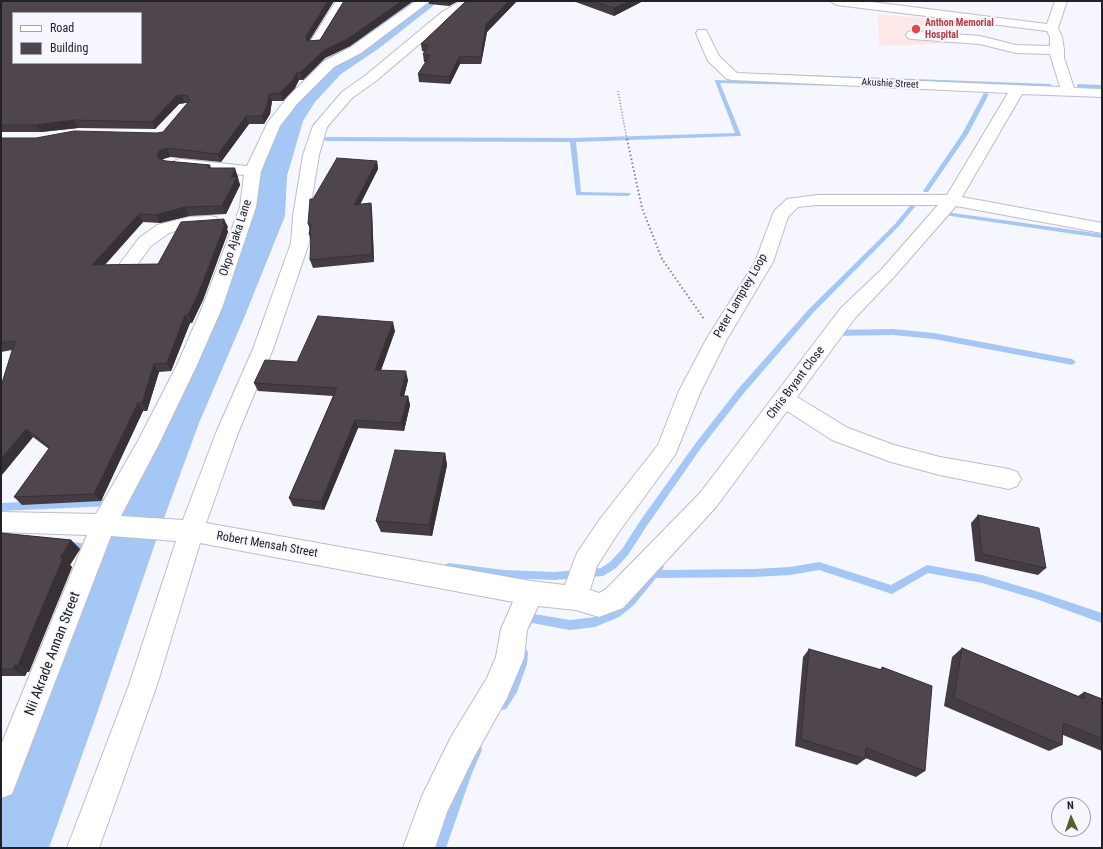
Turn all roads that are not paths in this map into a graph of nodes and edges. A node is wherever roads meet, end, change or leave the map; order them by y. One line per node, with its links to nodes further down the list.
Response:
1 (342, 1): 9 (street)
2 (424, 1): 15 (street, Okpo Ajaka Lane)
3 (469, 1): 24 (street)
4 (837, 1): 6 (street)
5 (1061, 1): 6 (street)
6 (1052, 28): 10 (street)
7 (702, 33): 11 (street, Akushie Street)
8 (912, 35): 10 (street)
9 (316, 44)
10 (1058, 50): 12 (street)
11 (1017, 90): 12 (street, Akushie Street); 16 (street, Chris Bryant Close)
12 (1069, 92): 13 (street, Akushie Street)
13 (1102, 93)
14 (170, 163): 15 (street)
15 (253, 171): 17 (street, Okpo Ajaka Lane)
16 (952, 200): 18 (street, Peter Lamptey Loop); 20 (street, Chris Bryant Close); 26 (street, Peter Lamptey Loop)
17 (243, 220): 19 (street); 23 (street, Okpo Ajaka Lane)
18 (1102, 228)
19 (128, 265)
20 (784, 400): 21 (street); 26 (street, Chris Bryant Close)
21 (1009, 479)
22 (1, 522): 23 (street, Robert Mensah Street)
23 (103, 525): 24 (street, Robert Mensah Street); 27 (street, Nii Akrade Annan Street)
24 (191, 531): 25 (street, Robert Mensah Street); 28 (street)
25 (531, 593): 26 (street, Chris Bryant Close); 29 (street)
26 (576, 598)
27 (1, 783)
28 (83, 848)
29 (419, 848)

